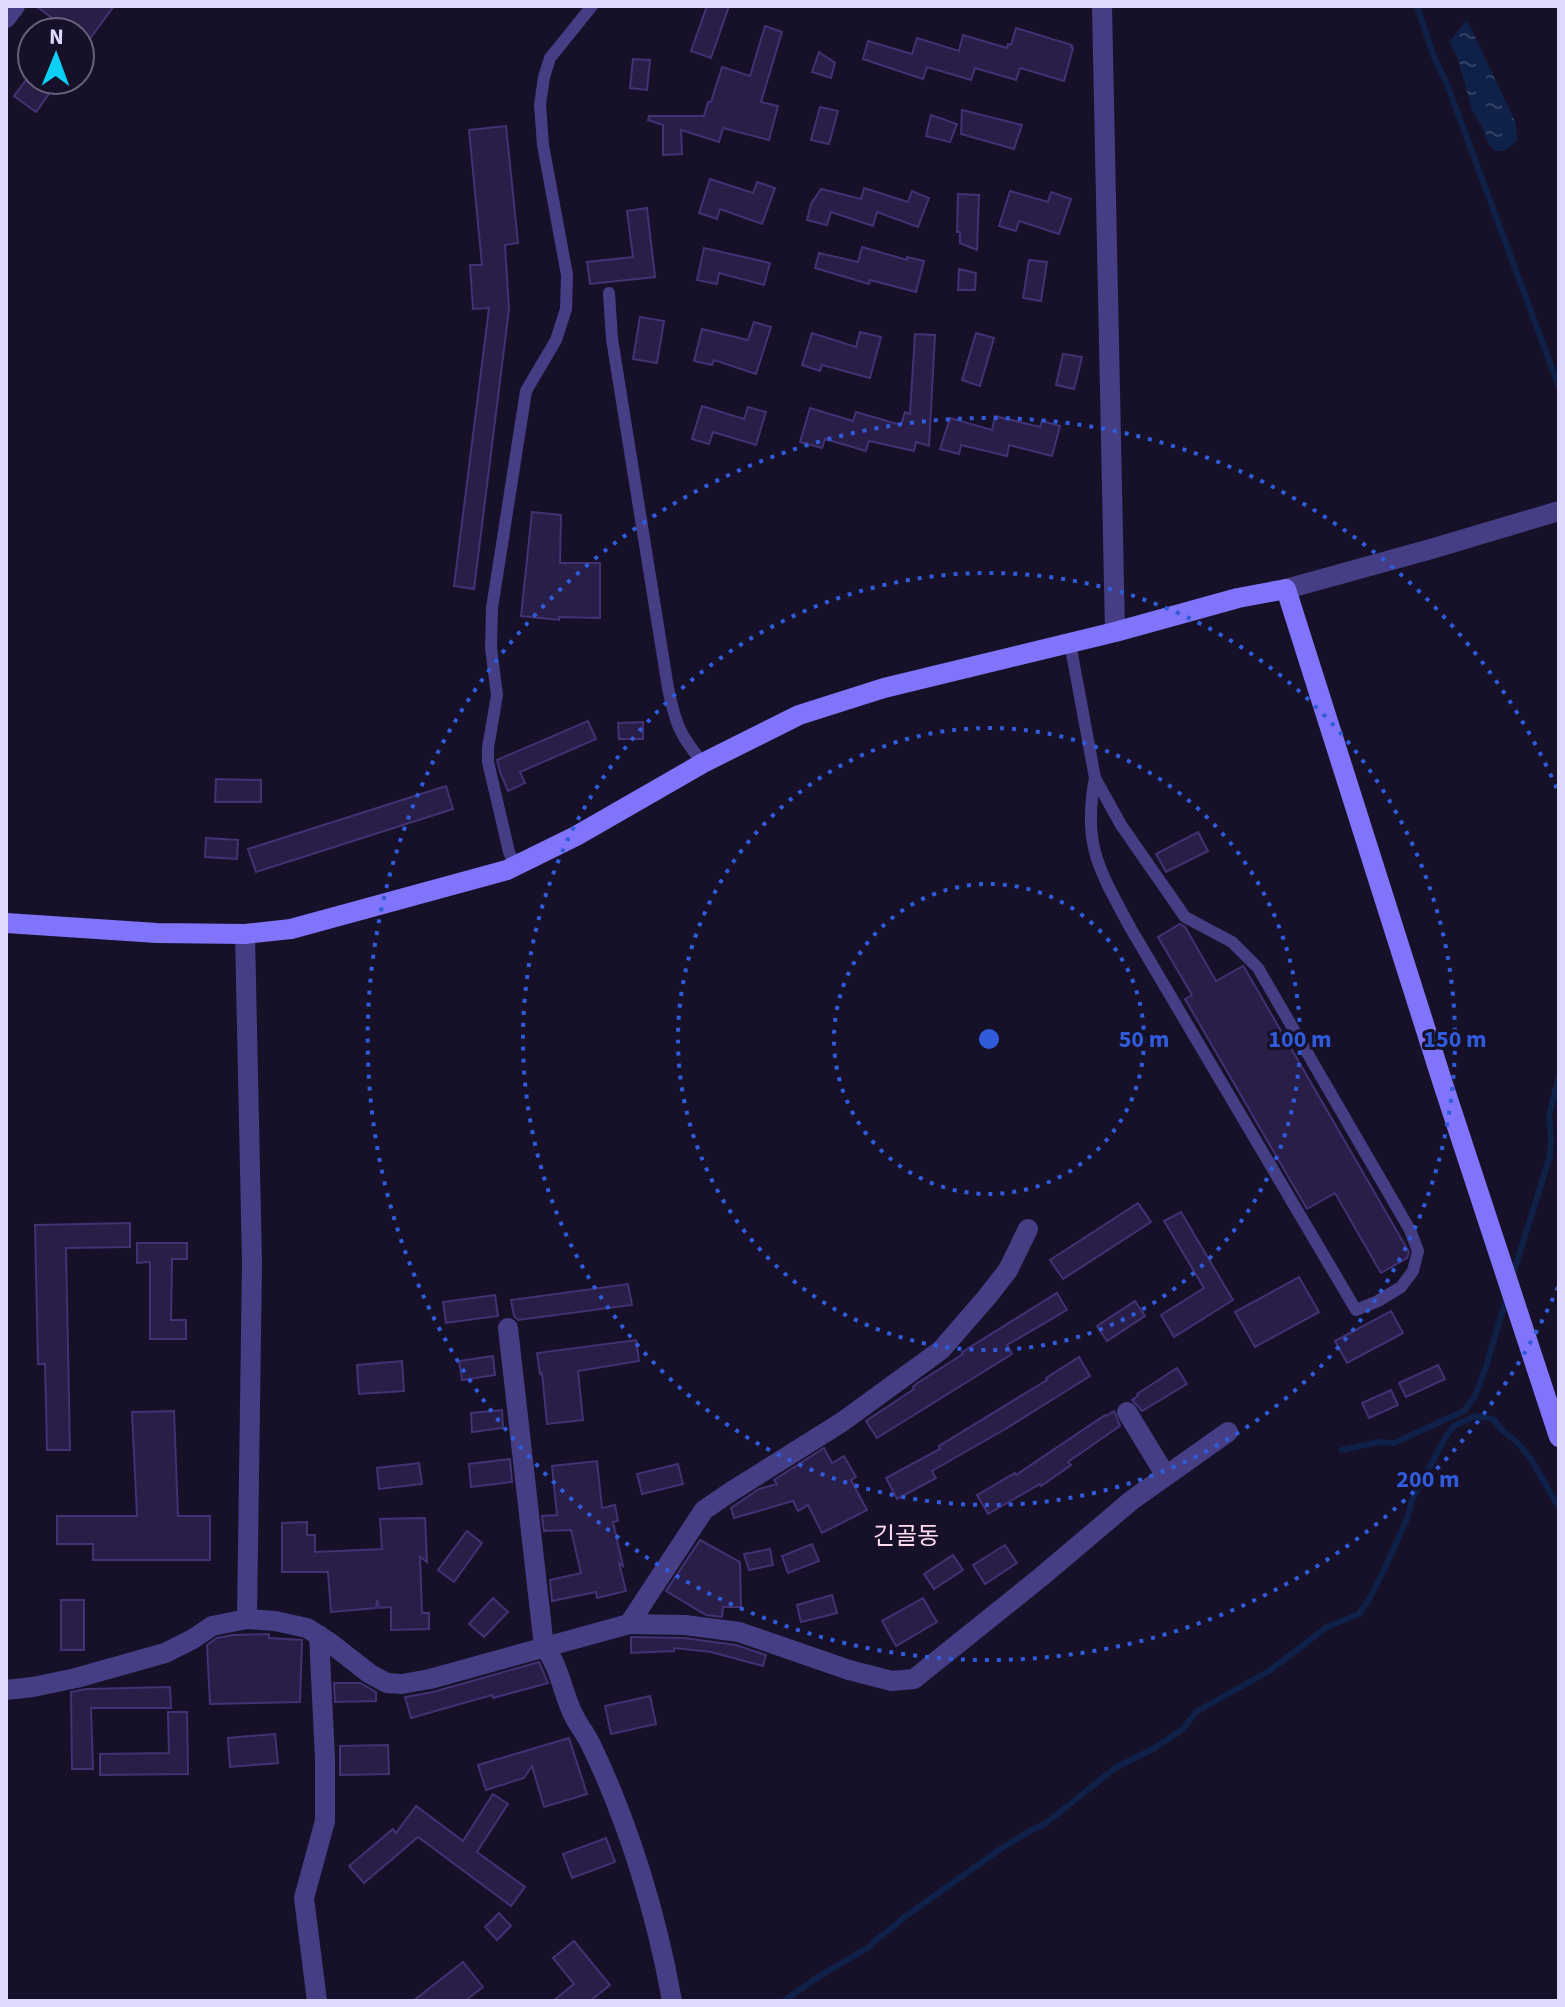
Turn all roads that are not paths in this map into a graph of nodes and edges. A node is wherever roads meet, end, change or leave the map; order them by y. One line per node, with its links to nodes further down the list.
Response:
1 (15, 6): 4 (street)
2 (592, 6): 12 (lane)
3 (1102, 6): 8 (street)
4 (6, 18)
5 (609, 293): 10 (lane)
6 (1559, 511): 7 (street)
7 (1286, 589): 8 (main road); 19 (main road)
8 (1115, 632): 9 (main road)
9 (1070, 643): 10 (main road); 11 (lane)
10 (703, 763): 12 (main road)
11 (1095, 778): 11 (lane)
12 (515, 866): 14 (main road)
13 (6, 923): 14 (main road)
14 (245, 934): 21 (street)
15 (1028, 1229): 22 (street)
16 (508, 1328): 24 (street)
17 (1127, 1412): 20 (street)
18 (1228, 1432): 20 (street)
19 (1559, 1437)
20 (1166, 1476): 22 (street)
21 (247, 1619): 23 (street); 25 (street)
22 (629, 1624): 24 (street)
23 (319, 1635): 24 (street); 26 (street)
24 (544, 1647): 27 (street)
25 (6, 1690)
26 (317, 2001)
27 (672, 2001)

